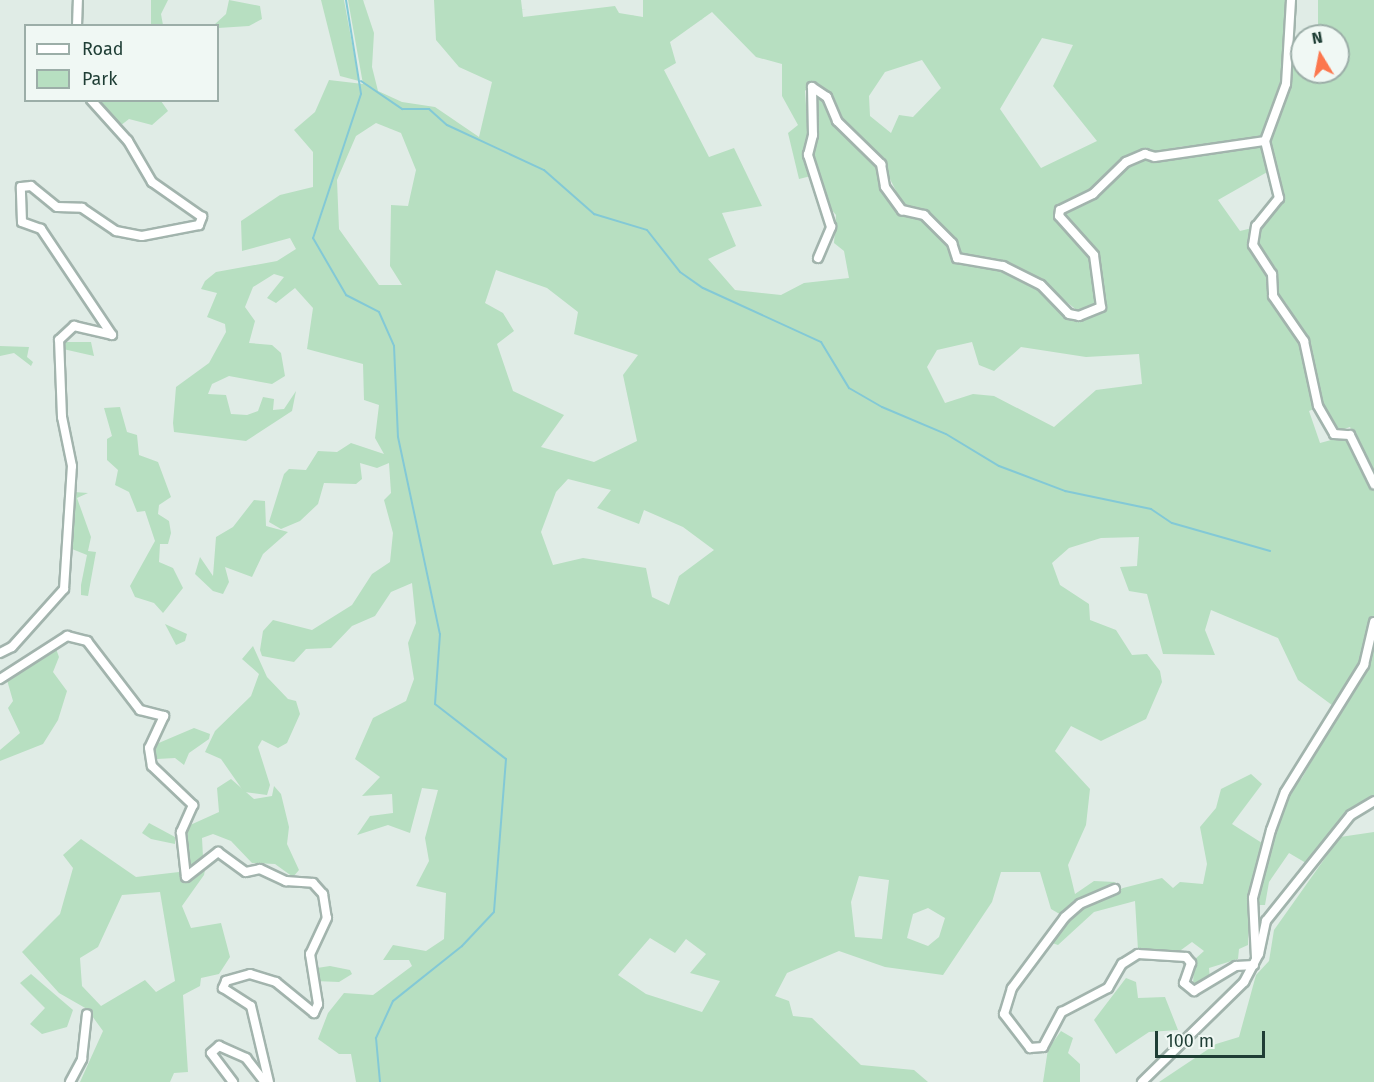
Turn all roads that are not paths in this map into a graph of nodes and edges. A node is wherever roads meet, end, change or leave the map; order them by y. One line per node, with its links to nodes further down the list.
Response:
1 (78, 0): 3 (street)
2 (1292, 0): 5 (street)
3 (77, 24)
4 (93, 102): 9 (street)
5 (1265, 141): 6 (street); 7 (street)
6 (818, 258)
7 (1374, 484)
8 (1374, 622): 13 (street)
9 (0, 653)
10 (0, 679): 17 (street)
11 (1374, 801): 13 (street)
12 (1115, 889): 13 (street)
13 (1255, 962): 18 (street)
14 (87, 1014): 15 (street)
15 (70, 1082)
16 (233, 1082): 17 (street)
17 (267, 1082)
18 (1142, 1082)

